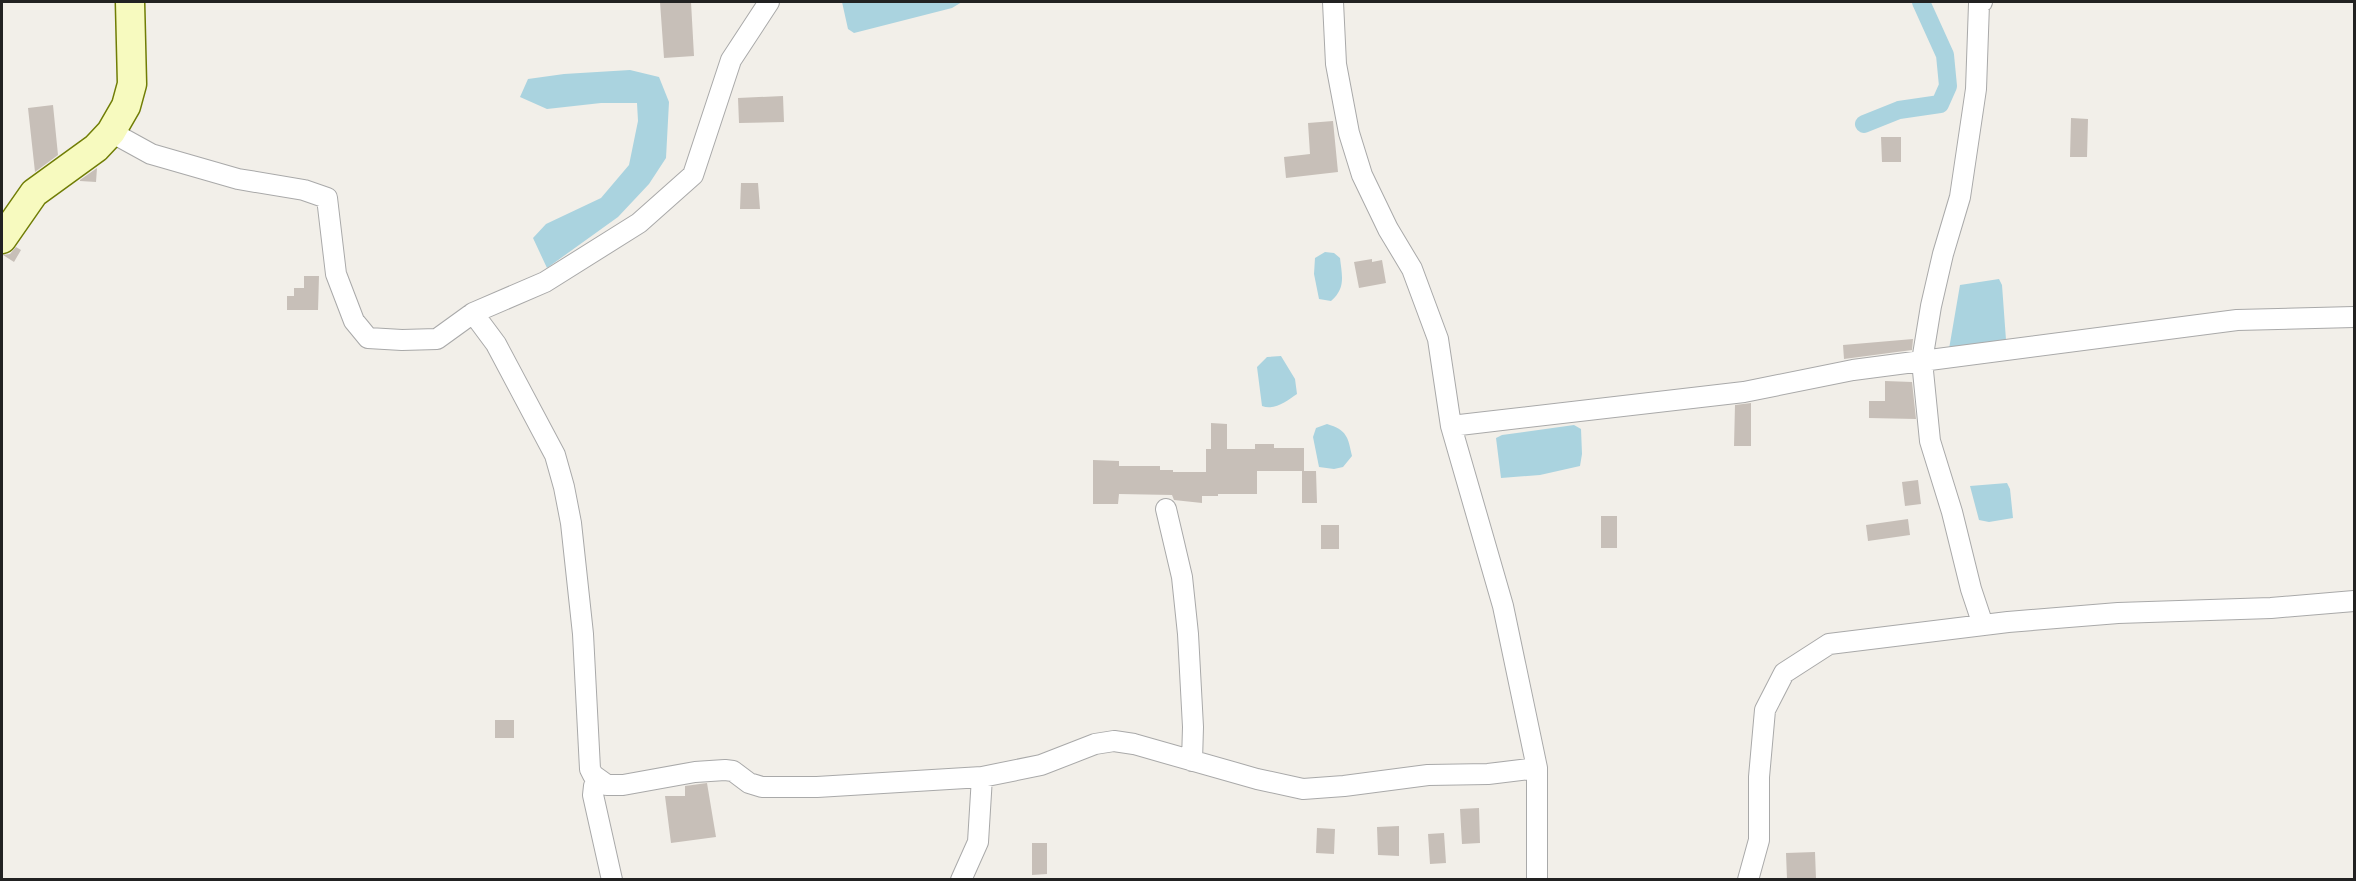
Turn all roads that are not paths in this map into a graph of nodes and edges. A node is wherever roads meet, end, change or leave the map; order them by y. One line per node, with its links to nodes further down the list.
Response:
1 (130, 2): 5 (street)
2 (769, 2): 7 (street)
3 (1333, 2): 10 (street)
4 (1982, 2): 9 (street)
5 (111, 132): 6 (street); 7 (street)
6 (2, 238)
7 (473, 313): 17 (street)
8 (2355, 317): 9 (street)
9 (1922, 361): 10 (street); 13 (street)
10 (1451, 426): 15 (street)
11 (1166, 509): 14 (street)
12 (2355, 601): 13 (street)
13 (1983, 625): 21 (street)
14 (1192, 760): 15 (street); 16 (street)
15 (1537, 768): 20 (street)
16 (982, 777): 17 (street); 19 (street)
17 (597, 778): 18 (street)
18 (612, 879)
19 (962, 879)
20 (1537, 879)
21 (1748, 879)

